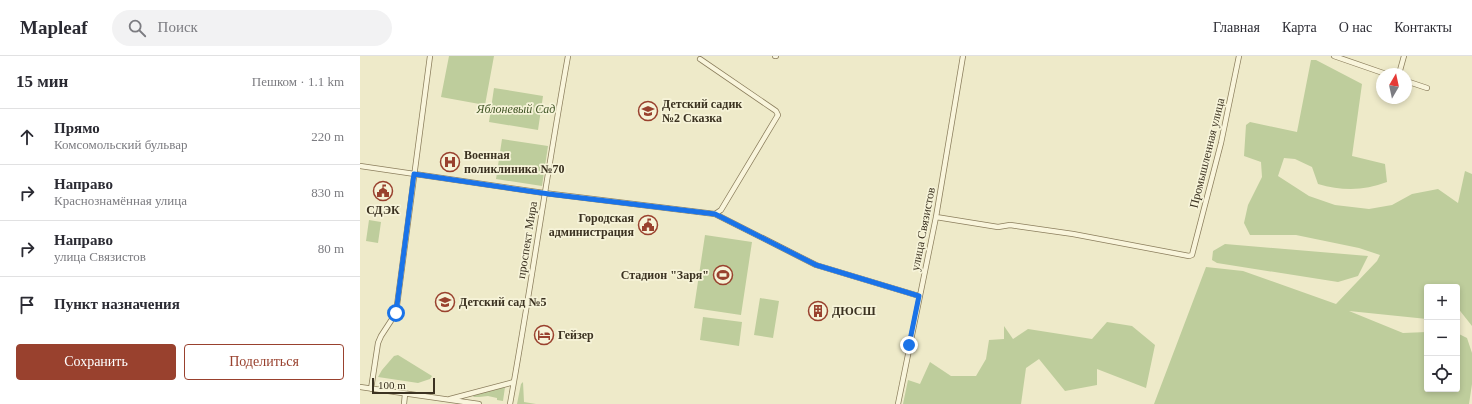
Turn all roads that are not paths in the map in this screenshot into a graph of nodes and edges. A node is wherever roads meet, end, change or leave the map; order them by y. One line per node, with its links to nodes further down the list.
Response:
1 (430, 56): 13 (street)
2 (568, 56): 14 (street, проспект Мира)
3 (963, 56): 16 (street, улица Связистов)
4 (1239, 56): 16 (street, Промышленная улица)
5 (1334, 56): 9 (street)
6 (1404, 56): 8 (street)
7 (700, 59): 15 (street)
8 (1401, 68)
9 (1376, 71)
10 (1412, 83): 11 (street)
11 (1426, 88)
12 (360, 166): 13 (street)
13 (414, 174): 14 (street); 20 (street)
14 (544, 193): 15 (street); 18 (street, проспект Мира)
15 (715, 214): 17 (street)
16 (936, 217): 17 (street, улица Связистов)
17 (919, 296): 28 (street, улица Связистов)
18 (514, 382): 21 (street); 27 (street, проспект Мира)
19 (360, 388): 20 (street)
20 (371, 389): 22 (street)
21 (470, 393): 23 (street); 24 (street)
22 (405, 394): 23 (street); 25 (street)
23 (448, 400): 24 (street)
24 (469, 402): 26 (street)
25 (404, 404)
26 (479, 404)
27 (510, 404)
28 (898, 404)

